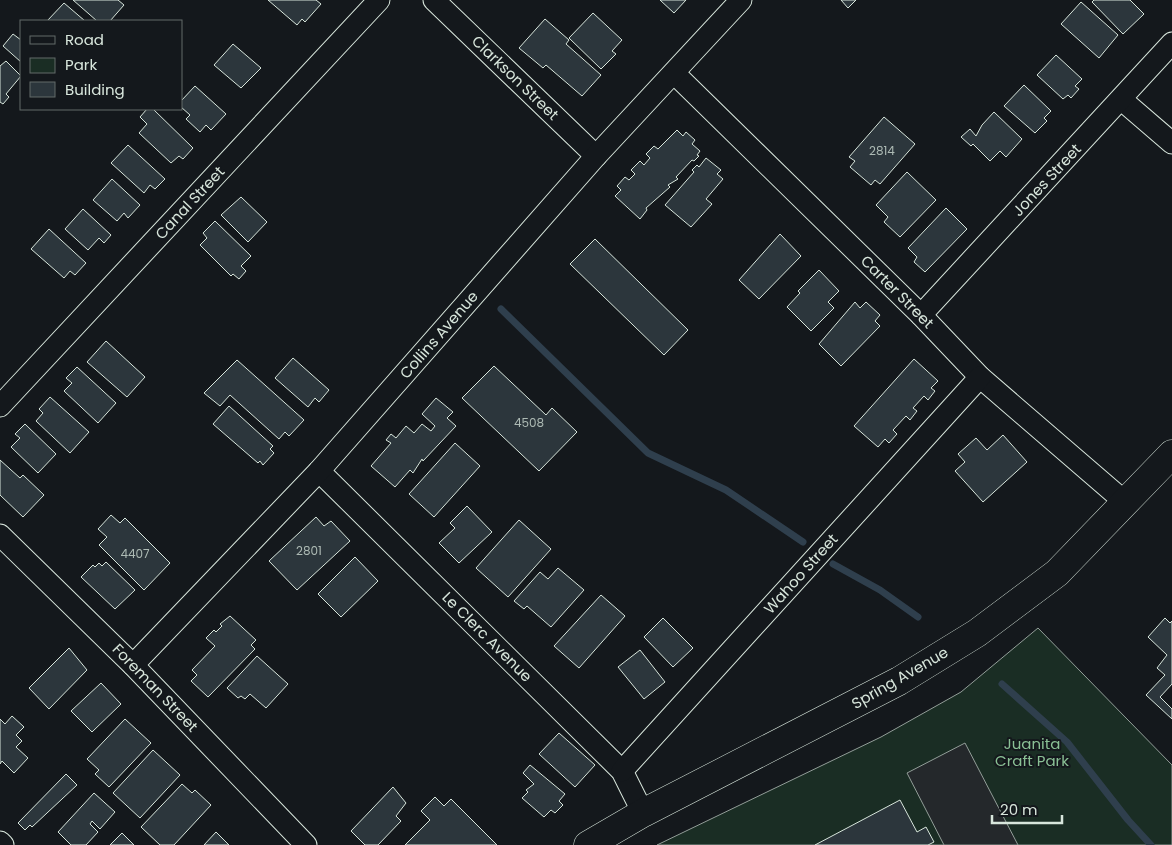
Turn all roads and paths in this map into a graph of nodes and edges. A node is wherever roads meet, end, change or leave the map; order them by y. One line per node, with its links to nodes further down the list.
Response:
1 (379, 0): 11 (street, Canal Street)
2 (434, 0): 8 (street, Clarkson Street)
3 (741, 0): 5 (street, Collins Avenue)
4 (1172, 44): 6 (street, Jones Street)
5 (674, 74): 8 (street, Collins Avenue); 9 (street, Carter Street)
6 (1122, 100): 7 (street); 9 (street, Jones Street)
7 (1172, 143)
8 (596, 156): 13 (street, Collins Avenue)
9 (921, 315): 10 (street, Carter Street)
10 (980, 377): 14 (street, Carter Street); 17 (street, Wahoo Street)
11 (0, 406)
12 (1172, 454): 14 (street, Spring Avenue)
13 (318, 471): 16 (street, Collins Avenue); 17 (street, Le Clerc Avenue)
14 (1126, 503): 18 (street, Spring Avenue)
15 (0, 535): 16 (street, Foreman Street)
16 (133, 665): 21 (street, Foreman Street)
17 (622, 771): 18 (street, Le Clerc Avenue)
18 (643, 813): 22 (street, Spring Avenue)
19 (0, 842): 20 (street)
20 (3, 845)
21 (306, 845)
22 (588, 845)

